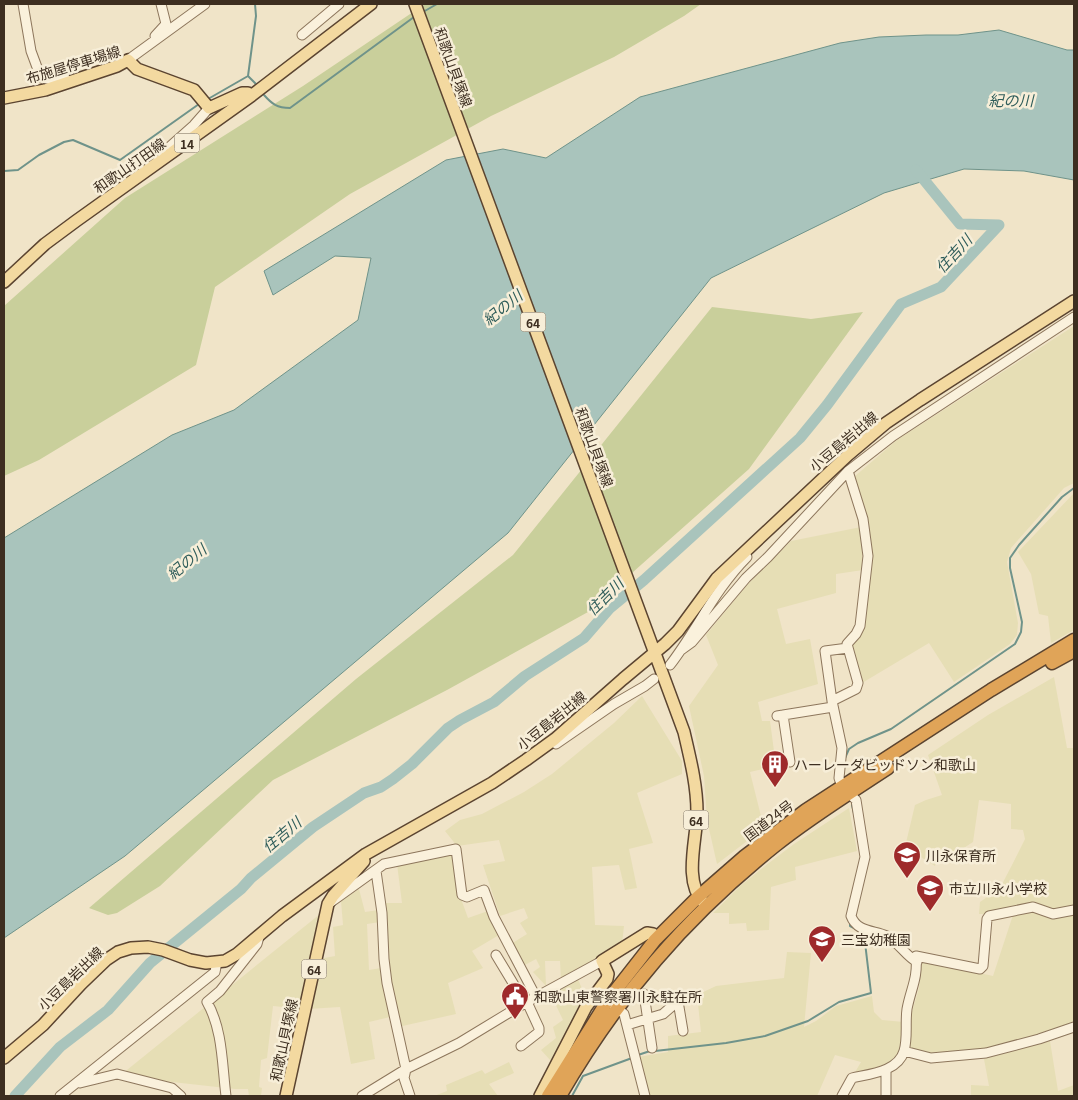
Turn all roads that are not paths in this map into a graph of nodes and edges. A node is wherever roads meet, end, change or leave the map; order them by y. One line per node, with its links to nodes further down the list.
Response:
1 (23, 4): 10 (street)
2 (161, 4): 8 (street)
3 (205, 4): 8 (street)
4 (339, 4): 7 (street)
5 (371, 4): 11 (main road, 和歌山打田線 / 14)
6 (415, 4): 24 (main road, 和歌山貝塚線 / 64)
7 (302, 35)
8 (150, 45): 9 (street)
9 (128, 60): 10 (main road, 布施屋停車場線); 13 (main road, 布施屋停車場線)
10 (69, 83): 12 (main road, 布施屋停車場線)
11 (252, 96): 13 (main road); 14 (main road, 和歌山打田線 / 14)
12 (4, 98)
13 (205, 103): 14 (street)
14 (162, 160): 15 (main road, 和歌山打田線 / 14)
15 (4, 282)
16 (1074, 301): 19 (main road, 小豆島岩出線)
17 (1074, 317): 18 (street)
18 (848, 472): 21 (street); 22 (street)
19 (788, 510): 22 (street); 24 (main road, 小豆島岩出線)
20 (1074, 640): 30 (highway, 国道24号)
21 (848, 648): 27 (street); 27 (street)
22 (681, 650): 25 (street)
23 (1074, 651): 30 (highway, 国道24号)
24 (656, 653): 26 (main road, 和歌山貝塚線 / 64); 29 (main road, 小豆島岩出線)
25 (670, 665)
26 (659, 677): 29 (street); 33 (main road, 和歌山貝塚線 / 64)
27 (833, 704): 28 (street); 30 (street)
28 (790, 762)
29 (492, 783): 31 (main road, 小豆島岩出線)
30 (846, 790): 33 (highway, 国道24号); 41 (street)
31 (366, 854): 34 (main road, 和歌山貝塚線 / 64); 36 (main road, 小豆島岩出線)
32 (376, 871): 34 (street); 43 (street); 54 (street)
33 (702, 902): 37 (highway, 国道24号); 44 (highway, 国道24号)
34 (328, 904): 60 (main road, 和歌山貝塚線 / 64)
35 (1074, 910): 41 (street)
36 (260, 934): 40 (main road, 小豆島岩出線); 59 (street)
37 (657, 938): 39 (main road); 44 (highway, 国道24号)
38 (496, 955): 45 (street)
39 (602, 961): 43 (street); 44 (main road)
40 (211, 962): 53 (main road, 小豆島岩出線); 56 (street)
41 (917, 962): 52 (street)
42 (644, 994): 46 (street)
43 (536, 997): 45 (street)
44 (608, 1000): 47 (street); 63 (main road); 64 (highway, 国道24号); 65 (highway, 国道24号)
45 (526, 1002): 50 (street); 54 (street)
46 (648, 1019): 47 (street); 49 (street); 51 (street)
47 (627, 1025): 66 (street)
48 (1074, 1027): 52 (street)
49 (683, 1031)
50 (521, 1046)
51 (652, 1048)
52 (904, 1051): 55 (street)
53 (4, 1058)
54 (406, 1069): 61 (street); 62 (street)
55 (886, 1070): 67 (street); 68 (street)
56 (77, 1084): 57 (street); 58 (street)
57 (60, 1096)
58 (181, 1096)
59 (226, 1096)
60 (286, 1096)
61 (362, 1096)
62 (410, 1096)
63 (540, 1096)
64 (548, 1096)
65 (560, 1096)
66 (645, 1096)
67 (842, 1096)
68 (886, 1096)

